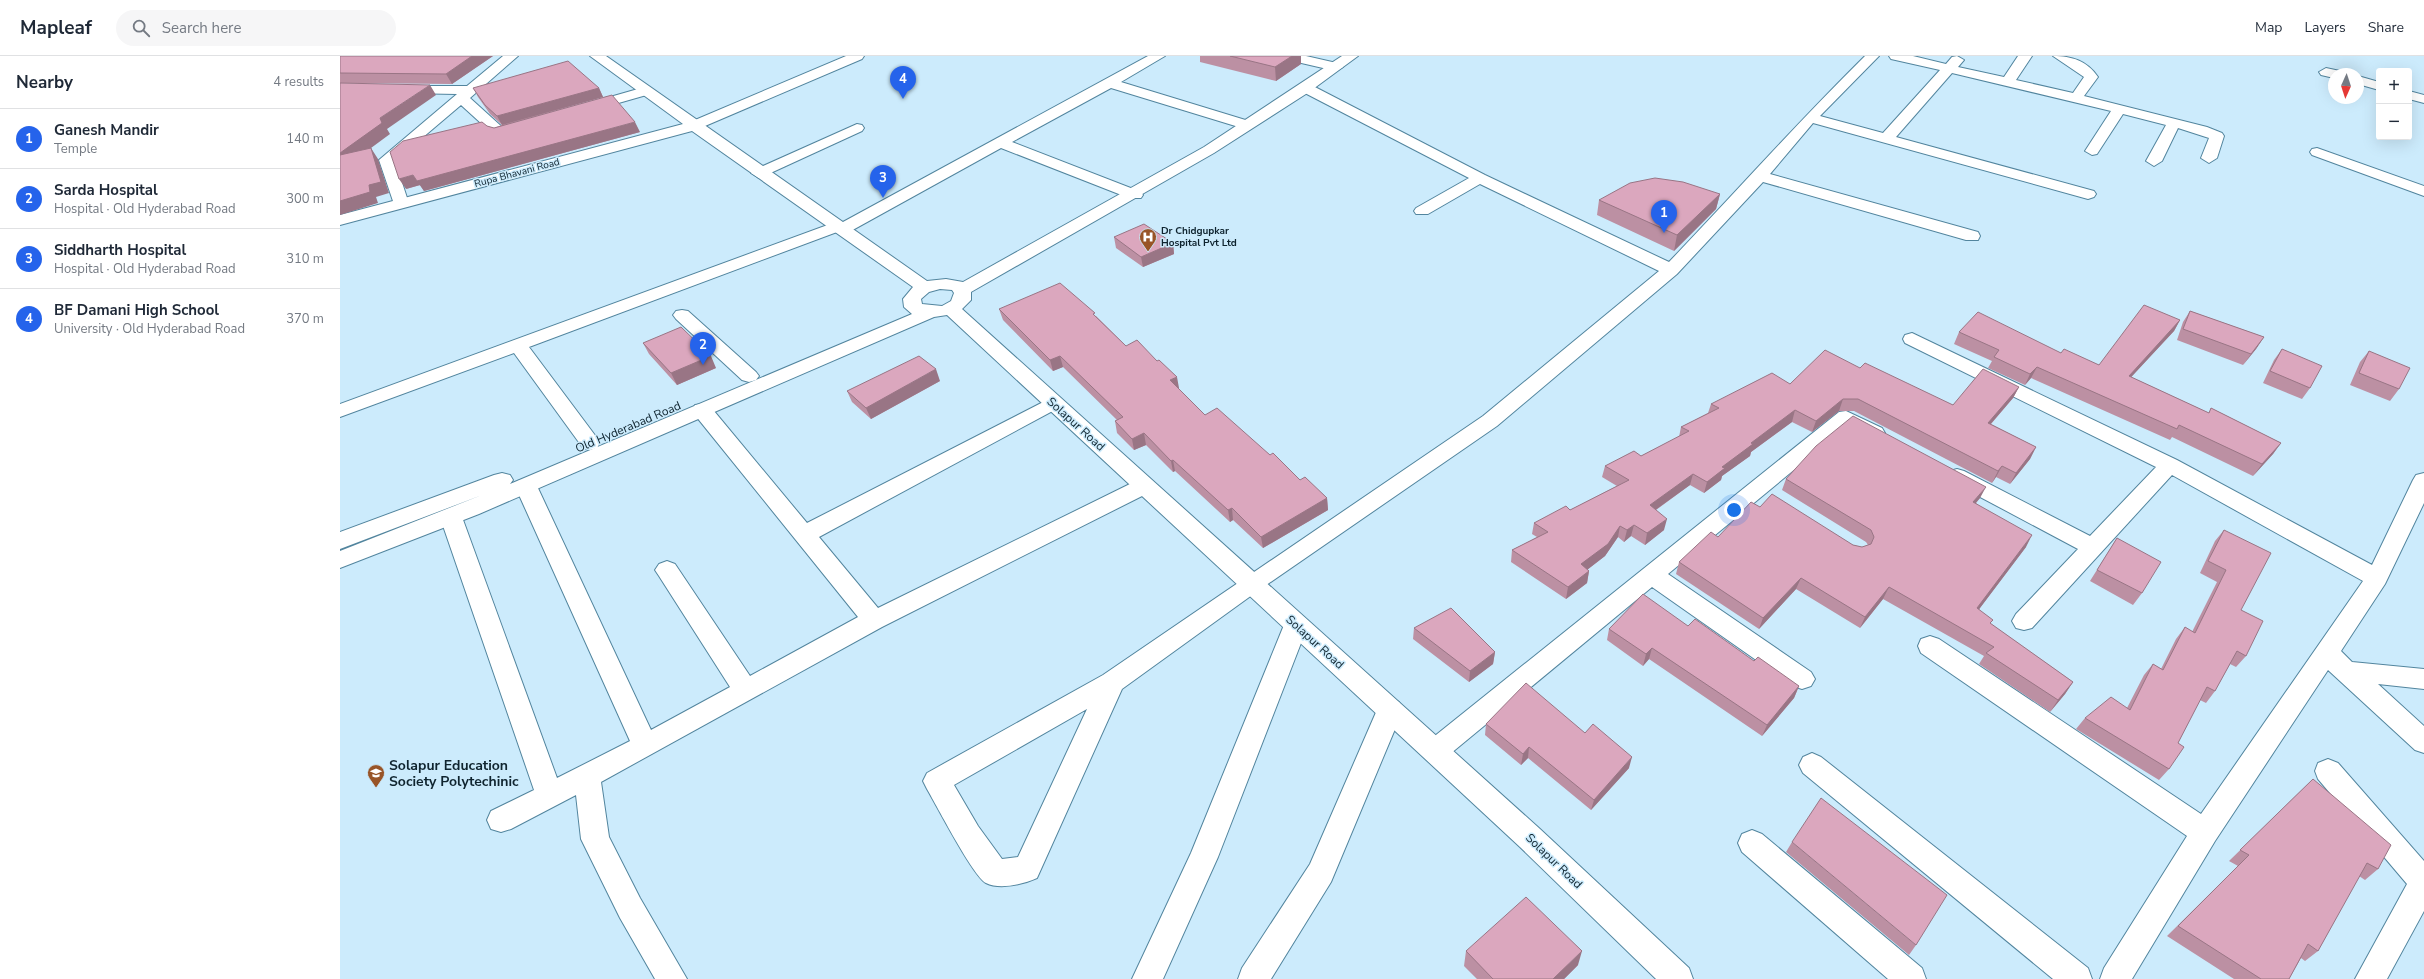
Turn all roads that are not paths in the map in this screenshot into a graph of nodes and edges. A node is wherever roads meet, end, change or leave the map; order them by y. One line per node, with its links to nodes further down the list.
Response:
1 (510, 56): 21 (street)
2 (597, 56): 20 (street)
3 (857, 56): 31 (street, Rupa Bhavani Road)
4 (1158, 56): 16 (street)
5 (1289, 56): 12 (street)
6 (1351, 56): 12 (street)
7 (1872, 56): 27 (street)
8 (1896, 56): 13 (street)
9 (1960, 56): 13 (street)
10 (2025, 56): 14 (street)
11 (2060, 56): 23 (street)
12 (1336, 67): 19 (street)
13 (1950, 69): 14 (street); 33 (street)
14 (2008, 82): 23 (street)
15 (2364, 82): 17 (street)
16 (1110, 83): 30 (street); 34 (street)
17 (2376, 85)
18 (386, 88): 21 (street)
19 (1306, 88): 30 (street); 41 (street)
20 (646, 91): 26 (street); 31 (street)
21 (465, 93): 28 (street); 45 (street)
22 (2412, 95): 24 (street)
23 (2076, 98): 25 (street)
24 (2424, 99)
25 (2119, 110): 29 (street); 35 (street)
26 (572, 112)
27 (1810, 118): 33 (street); 40 (street)
28 (535, 122)
29 (2174, 123): 37 (street); 38 (street)
30 (1247, 125): 44 (street)
31 (693, 126): 39 (street); 45 (street, Rupa Bhavani Road)
32 (857, 128): 39 (street)
33 (1886, 139): 43 (street)
34 (1000, 143): 44 (street); 48 (street)
35 (2092, 151)
36 (2317, 152): 42 (street)
37 (2209, 158)
38 (2154, 161)
39 (759, 173): 48 (street)
40 (1760, 176): 49 (street); 50 (street)
41 (1480, 178): 46 (street); 50 (street)
42 (2424, 191)
43 (2088, 194)
44 (1134, 195): 52 (street)
45 (401, 204): 47 (street, Rupa Bhavani Road)
46 (1422, 211)
47 (340, 220)
48 (841, 228): 51 (street); 55 (street)
49 (1972, 236)
50 (1672, 270): 77 (street)
51 (925, 288): 52 (street); 52 (street)
52 (939, 304): 56 (street, Old Hyderabad Road); 57 (street, Solapur Road); 58 (street)
53 (682, 315): 56 (street)
54 (1912, 339): 62 (street)
55 (517, 344): 59 (street); 60 (street)
56 (749, 376): 60 (street, Old Hyderabad Road)
57 (1053, 403): 66 (street, Solapur Road); 70 (street)
58 (702, 410): 65 (street); 70 (street)
59 (340, 411)
60 (590, 443): 71 (street, Old Hyderabad Road)
61 (1895, 443): 67 (street)
62 (2170, 464): 72 (street); 76 (street)
63 (1938, 466): 72 (street)
64 (2424, 480): 76 (street)
65 (526, 486): 69 (street); 90 (street)
66 (1144, 486): 77 (street, Solapur Road); 78 (street)
67 (1759, 488): 68 (street); 75 (street)
68 (1778, 500)
69 (451, 517): 73 (street); 95 (street)
70 (804, 535): 78 (street)
71 (340, 541)
72 (2093, 547): 79 (street)
73 (340, 560)
74 (666, 570): 87 (street)
75 (1652, 575): 85 (street); 91 (street)
76 (2377, 578): 82 (street)
77 (1251, 584): 80 (street, Solapur Road); 86 (street)
78 (874, 620): 87 (street)
79 (2024, 621)
80 (1296, 625): 88 (street, Solapur Road); 100 (street)
81 (1930, 646): 97 (street)
82 (2326, 653): 83 (street); 97 (street)
83 (2345, 670): 84 (street); 89 (street)
84 (2424, 678)
85 (1802, 679)
86 (1112, 682): 86 (street)
87 (746, 690): 90 (street)
88 (1390, 710): 91 (street, Solapur Road); 101 (street)
89 (2424, 742)
90 (645, 746): 94 (street)
91 (1435, 751): 102 (street, Solapur Road)
92 (1812, 765): 104 (street)
93 (2328, 770): 106 (street)
94 (587, 776): 95 (street); 99 (street)
95 (549, 795): 96 (street)
96 (501, 820)
97 (2204, 832): 105 (street)
98 (1752, 843): 103 (street)
99 (672, 979)
100 (1147, 979)
101 (1253, 979)
102 (1678, 979)
103 (1911, 979)
104 (2077, 979)
105 (2115, 979)
106 (2370, 979)

